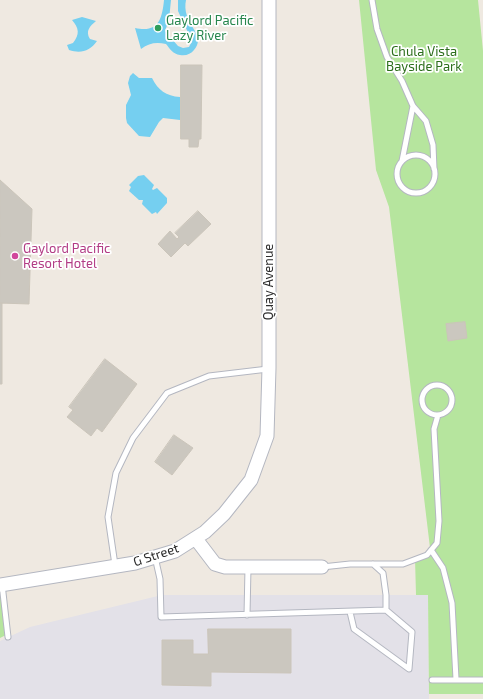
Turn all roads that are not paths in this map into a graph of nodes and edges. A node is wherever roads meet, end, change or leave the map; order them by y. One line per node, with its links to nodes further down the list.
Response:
1 (269, 0): 6 (street, Quay Avenue)
2 (372, 0): 3 (lane)
3 (413, 106): 4 (lane); 5 (lane)
4 (402, 161): 5 (lane); 5 (lane)
5 (434, 169)
6 (269, 368): 8 (street, Quay Avenue); 12 (lane)
7 (438, 416): 7 (lane); 9 (lane)
8 (196, 539): 10 (street, G Street); 14 (street, G Street)
9 (431, 550): 11 (lane); 20 (lane)
10 (155, 557): 12 (street, G Street); 18 (lane)
11 (373, 564): 13 (lane); 16 (lane)
12 (116, 566): 15 (street, G Street)
13 (322, 567): 14 (street, G Street)
14 (248, 568): 18 (lane)
15 (1, 584): 19 (lane)
16 (386, 610): 17 (lane); 17 (lane)
17 (350, 612): 18 (lane)
18 (247, 615)
19 (8, 637)
20 (456, 679): 21 (lane); 22 (lane)
21 (432, 680)
22 (483, 680)

